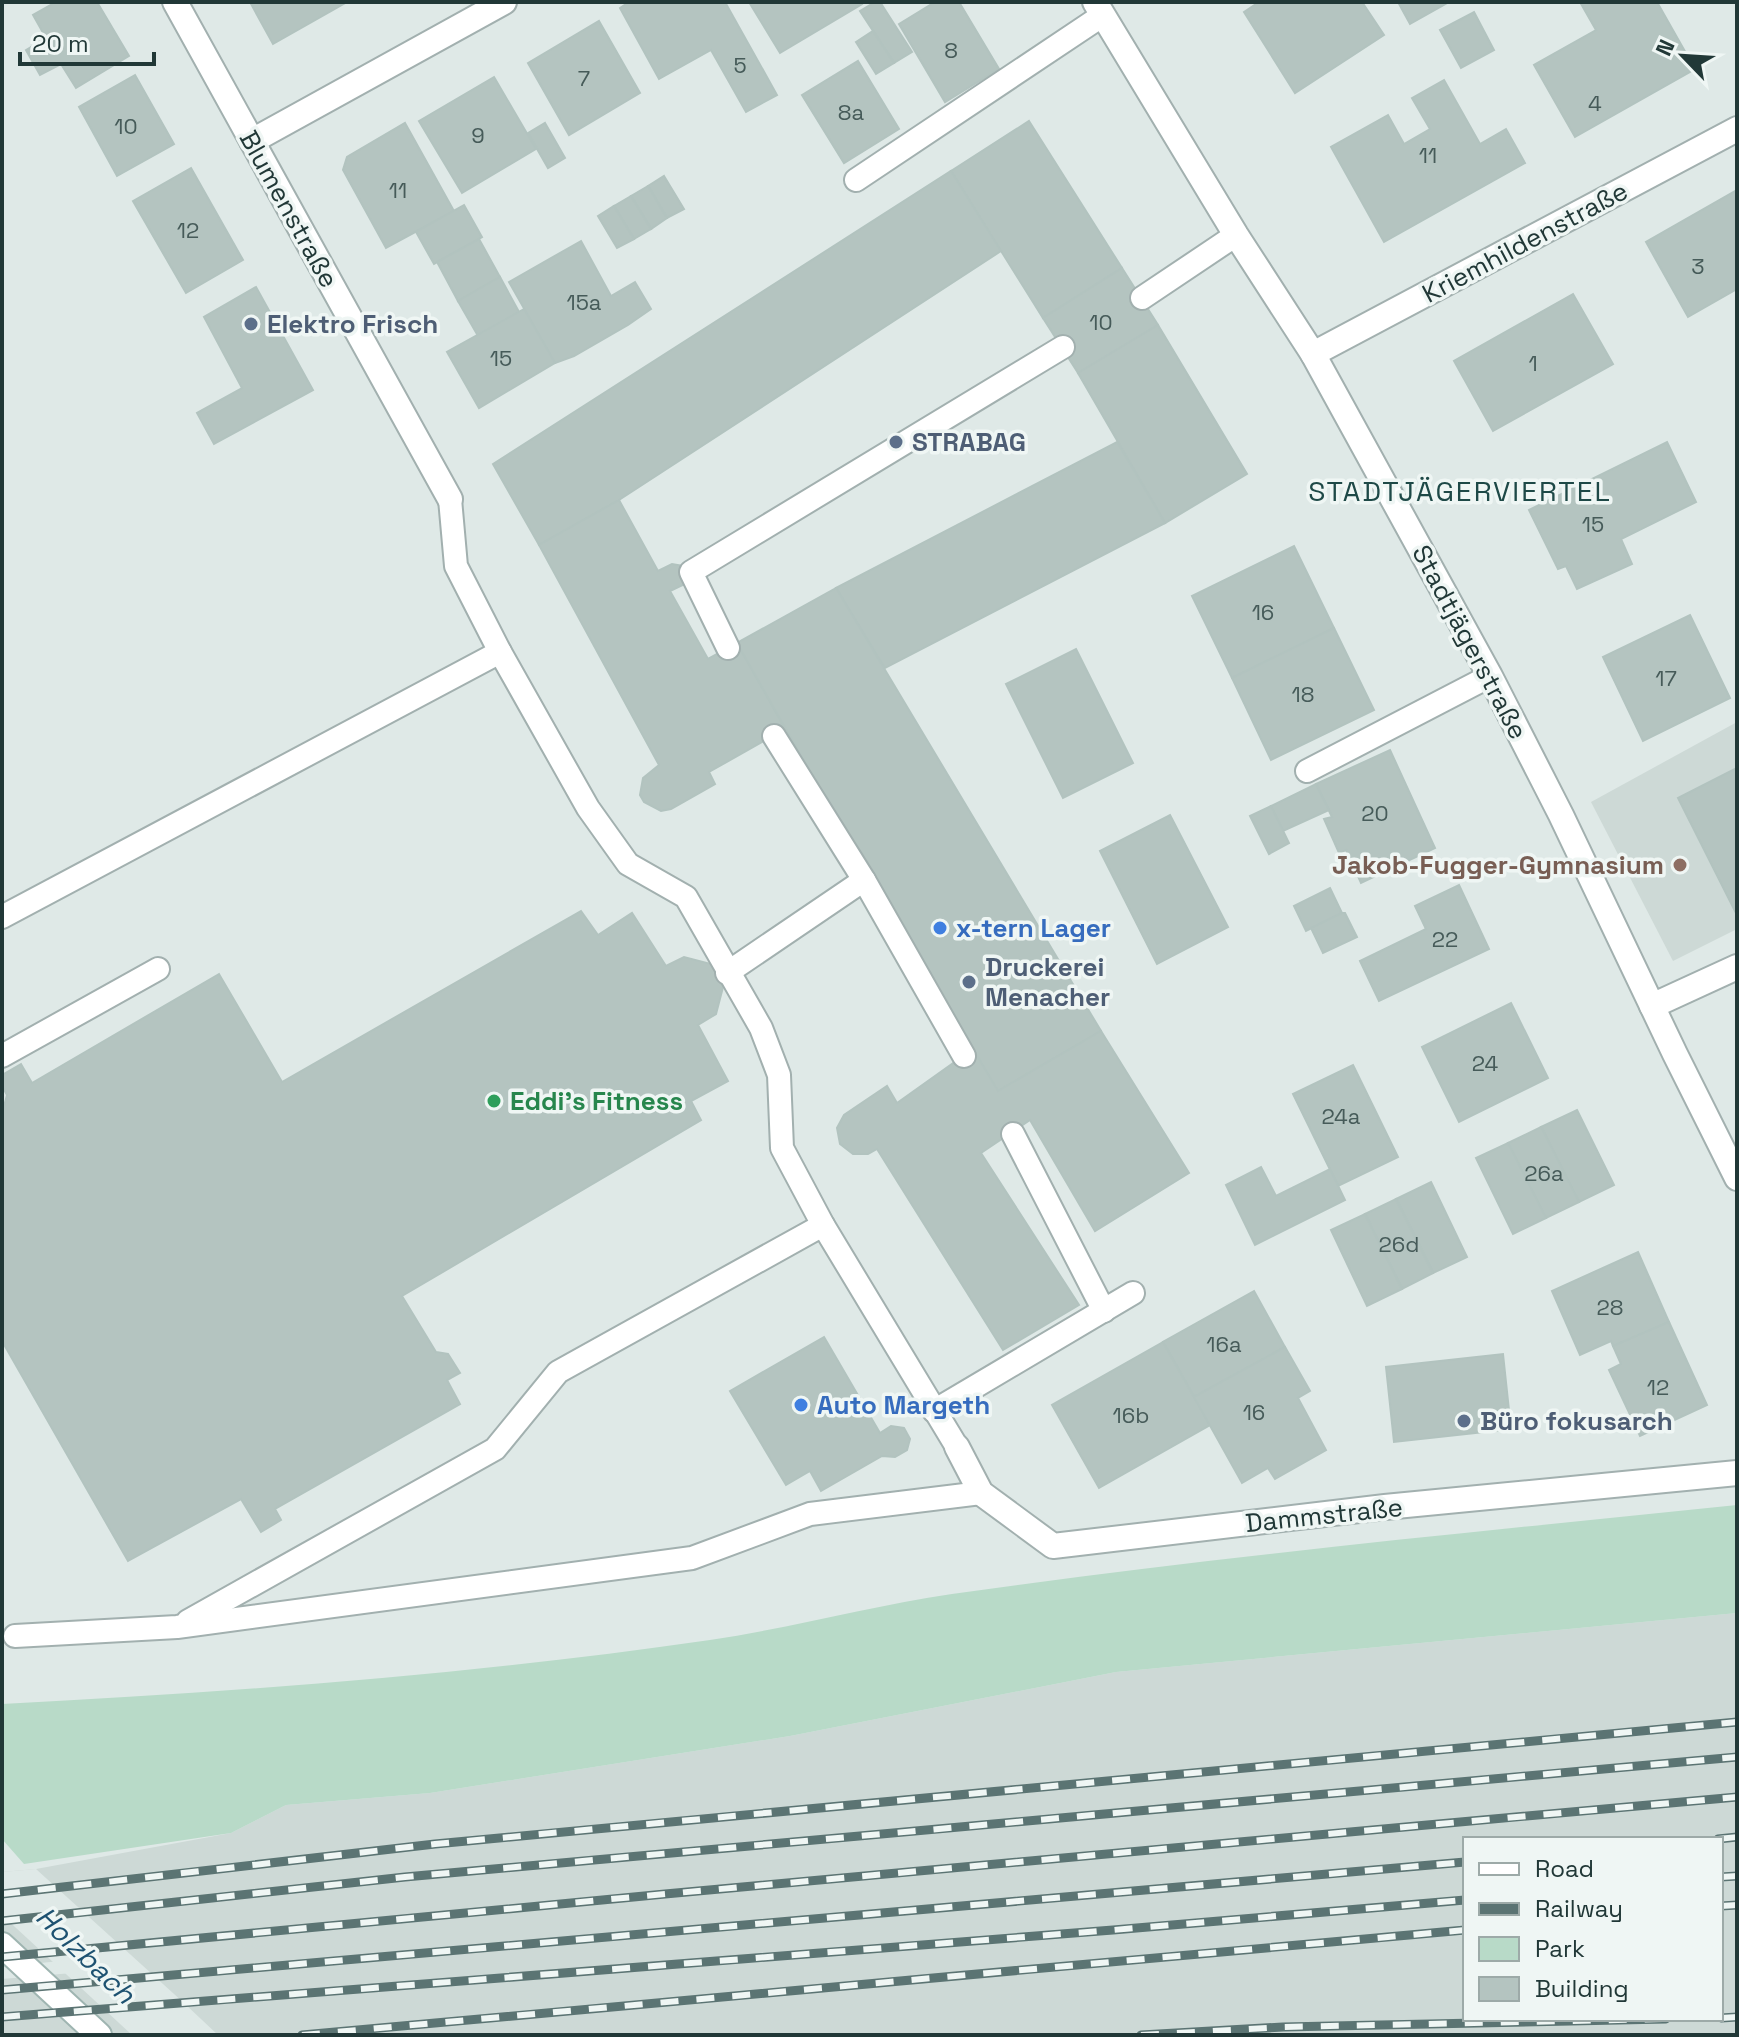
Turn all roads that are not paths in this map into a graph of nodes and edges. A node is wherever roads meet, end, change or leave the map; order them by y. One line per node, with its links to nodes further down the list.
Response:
1 (175, 2): 5 (street, Blumenstraße)
2 (504, 2): 5 (street)
3 (1099, 9): 6 (lane); 7 (street, Stadtjägerstraße)
4 (1737, 129): 10 (street, Kriemhildenstraße)
5 (252, 141): 11 (street, Blumenstraße)
6 (856, 180)
7 (1236, 235): 8 (lane); 10 (street, Stadtjägerstraße)
8 (1142, 298)
9 (1063, 347): 12 (lane)
10 (1313, 354): 14 (street, Stadtjägerstraße)
11 (450, 499): 13 (lane)
12 (728, 648)
13 (500, 652): 18 (lane); 21 (lane)
14 (1490, 676): 16 (lane); 22 (street, Stadtjägerstraße)
15 (774, 736): 17 (lane)
16 (1307, 771)
17 (864, 880): 21 (lane); 24 (lane)
18 (2, 917)
19 (1737, 967): 22 (street)
20 (158, 969): 23 (lane)
21 (727, 973): 27 (lane)
22 (1652, 1006): 26 (street, Stadtjägerstraße)
23 (2, 1056)
24 (964, 1056)
25 (1013, 1134): 29 (lane)
26 (1737, 1178)
27 (823, 1225): 30 (lane); 34 (lane)
28 (1133, 1293): 29 (lane)
29 (1104, 1311): 30 (lane)
30 (934, 1411): 31 (lane)
31 (957, 1447): 33 (street, Dammstraße)
32 (1737, 1473): 33 (street, Dammstraße)
33 (981, 1493): 34 (lane)
34 (177, 1627): 35 (lane)
35 (15, 1636)
36 (2, 1945): 37 (street)
37 (99, 2035)

